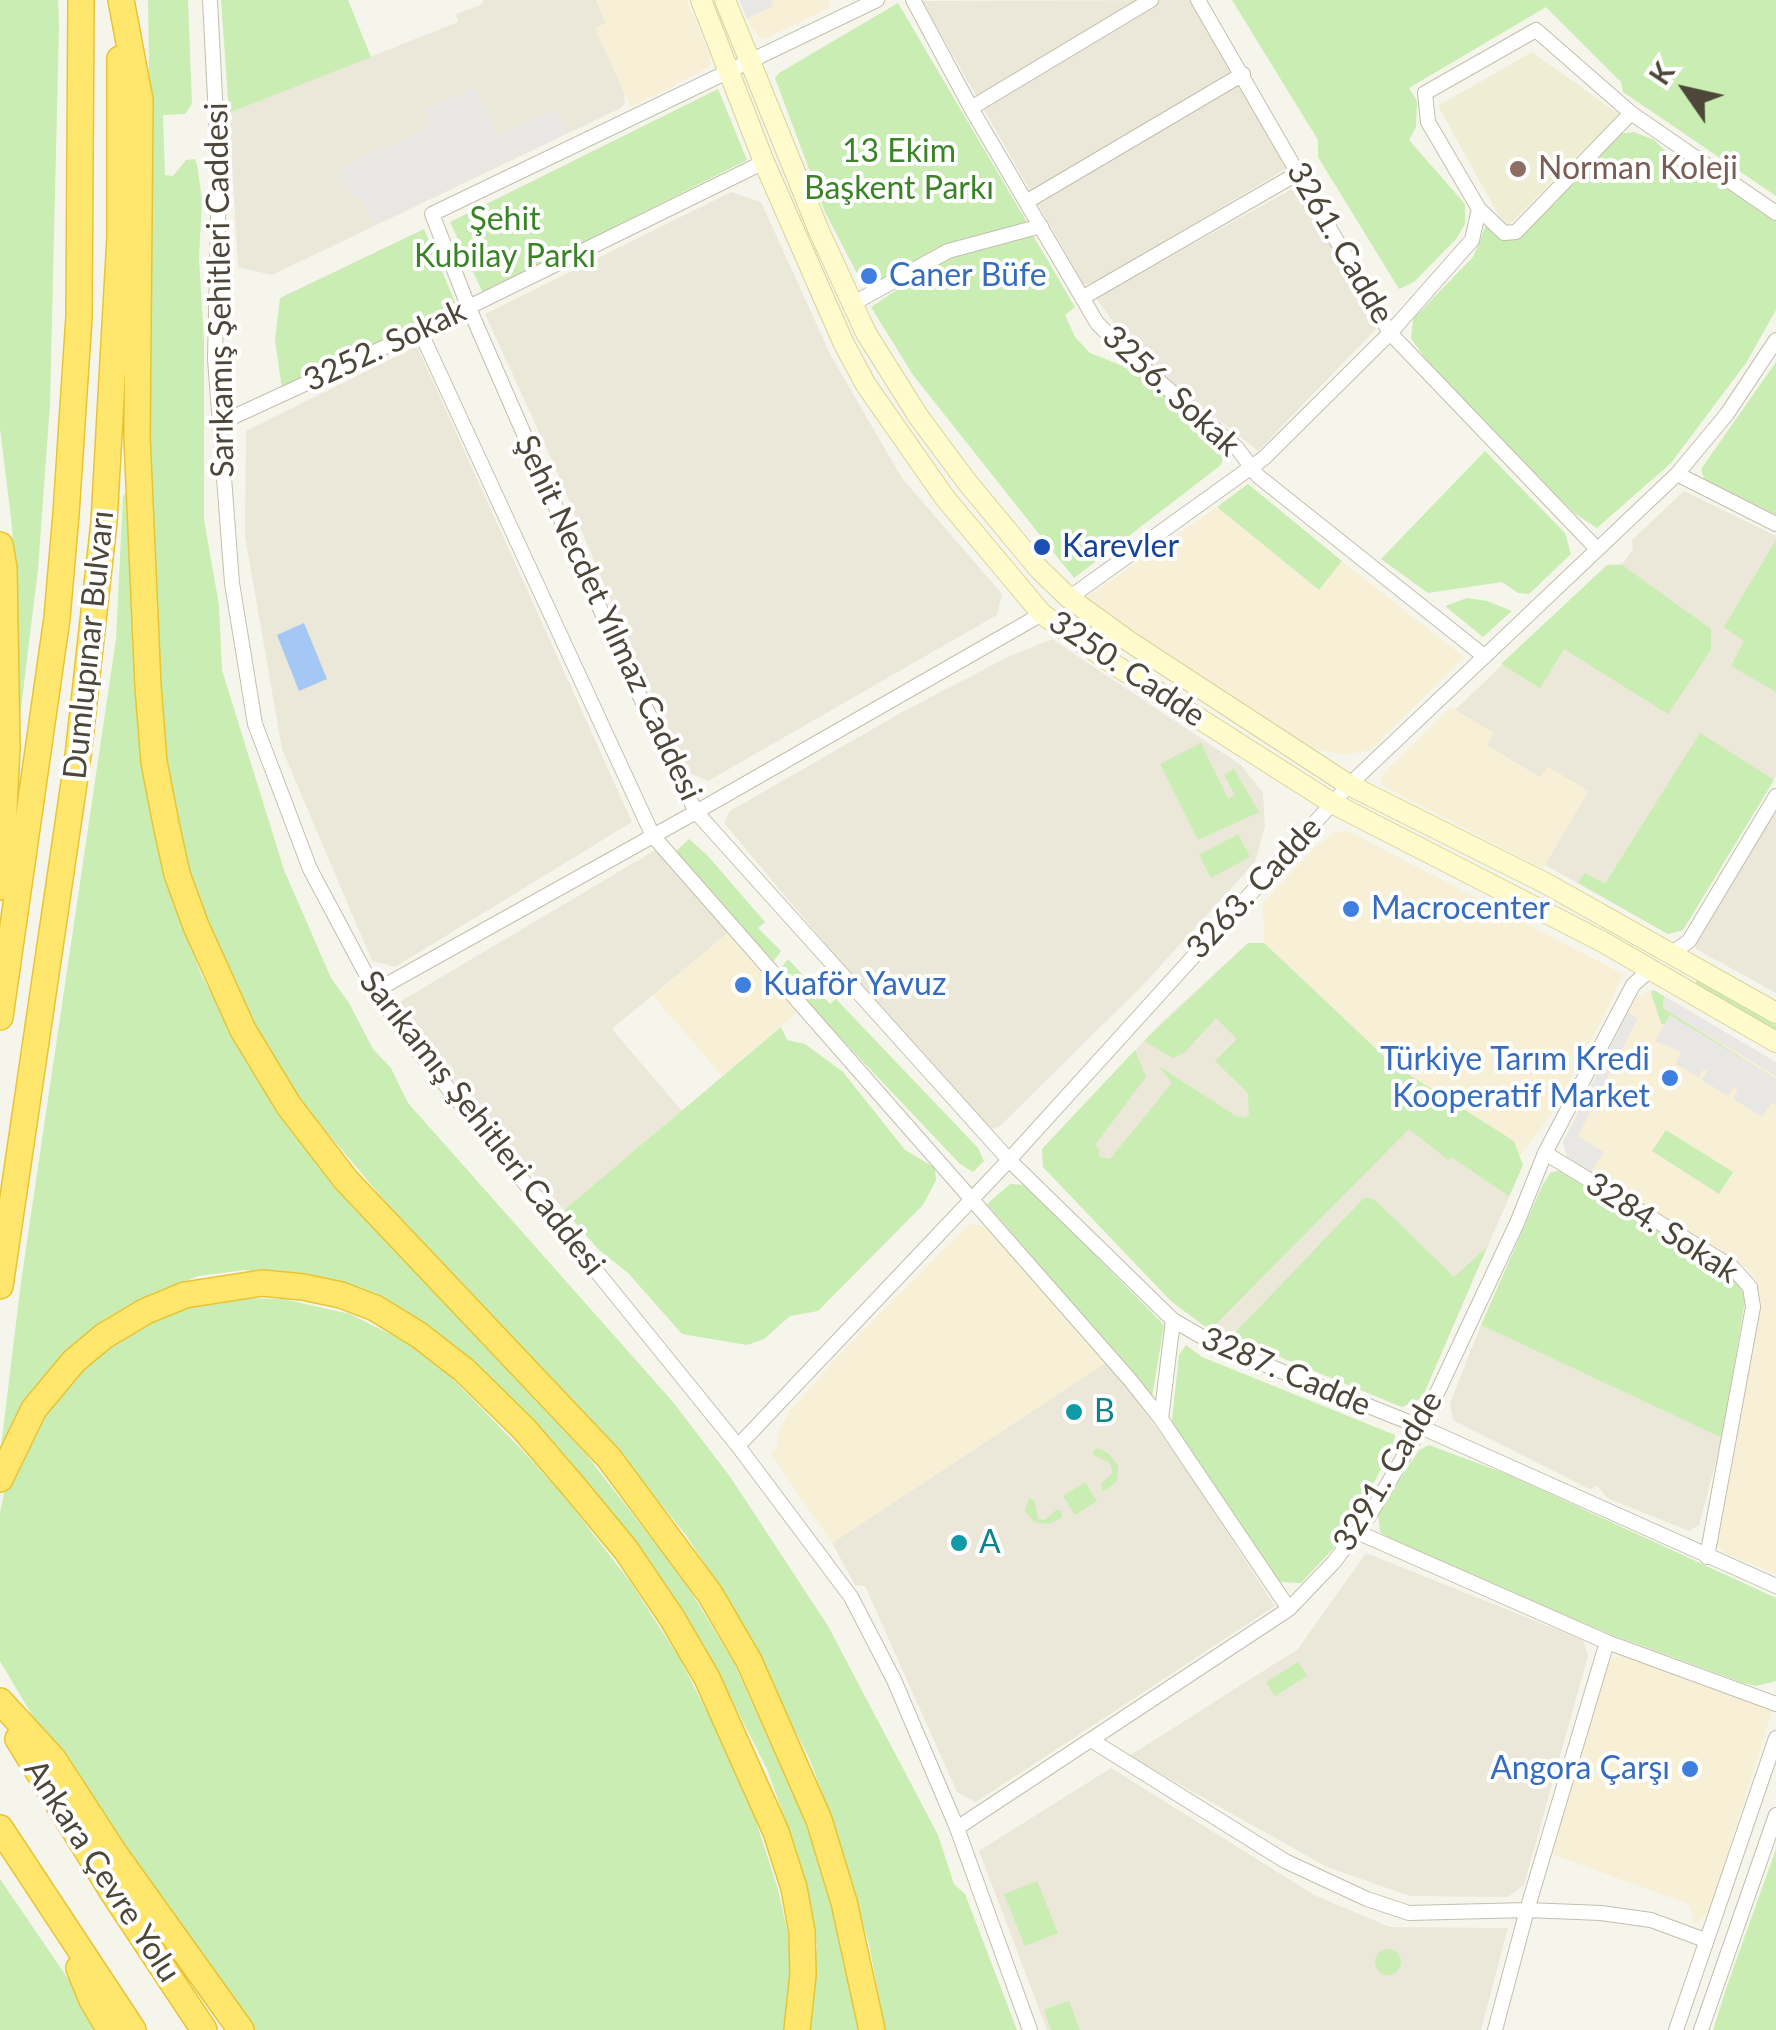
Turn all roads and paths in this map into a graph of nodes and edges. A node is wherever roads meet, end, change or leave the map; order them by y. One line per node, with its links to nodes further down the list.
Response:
1 (80, 0): 46 (highway, Dumlupınar Bulvarı)
2 (121, 0): 51 (highway, Dumlupınar Bulvarı); 79 (highway)
3 (210, 0): 27 (street, Sarıkamış Şehitleri Caddesi)
4 (702, 0): 11 (street, 3250. Cadde)
5 (725, 0): 10 (street, 3250. Cadde)
6 (877, 0): 10 (street)
7 (913, 0): 13 (street, 3256. Sokak)
8 (1151, 0): 13 (street)
9 (1198, 0): 12 (street, 3261. Cadde)
10 (750, 62): 11 (street); 22 (street, 3250. Cadde)
11 (731, 72): 15 (street, 3250. Cadde); 23 (street, Şehit Necdet Yılmaz Caddesi)
12 (1243, 74): 16 (street, 3261. Cadde); 17 (street)
13 (971, 108): 17 (street, 3256. Sokak)
14 (1631, 113): 18 (street); 18 (street); 19 (street)
15 (764, 162): 23 (street, 3252. Sokak); 34 (street, 3250. Cadde)
16 (1300, 172): 21 (street); 25 (street, 3261. Cadde)
17 (1026, 202): 20 (street, 3256. Sokak)
18 (1479, 209): 25 (street)
19 (1776, 213)
20 (1040, 226): 21 (street, 3256. Sokak); 22 (street)
21 (1082, 298): 28 (street, 3256. Sokak)
22 (852, 304): 33 (street, 3250. Cadde)
23 (469, 308): 24 (street, 3252. Sokak); 39 (street, Şehit Necdet Yılmaz Caddesi)
24 (420, 331): 27 (street, 3252. Sokak); 40 (street, Şehit Necdet Yılmaz Caddesi)
25 (1390, 333): 28 (street); 32 (street, 3261. Cadde)
26 (1776, 340): 29 (street, 3263. Cadde)
27 (220, 423): 44 (street, Sarıkamış Şehitleri Caddesi)
28 (1251, 468): 33 (street); 35 (street, 3256. Sokak)
29 (1677, 474): 30 (street); 32 (street, 3263. Cadde)
30 (1776, 524)
31 (0, 545): 41 (highway)
32 (1597, 549): 35 (street, 3263. Cadde)
33 (1068, 598): 34 (street); 36 (street, 3250. Cadde)
34 (1042, 614): 38 (street, 3250. Cadde); 39 (street)
35 (1484, 656): 36 (street, 3263. Cadde)
36 (1349, 784): 38 (street, 3263. Cadde); 42 (street, 3250. Cadde)
37 (1776, 796): 42 (street)
38 (1332, 803): 43 (street, 3250. Cadde); 49 (street, 3263. Cadde)
39 (696, 812): 40 (street); 49 (street, Şehit Necdet Yılmaz Caddesi)
40 (653, 836): 44 (street); 50 (street, Şehit Necdet Yılmaz Caddesi)
41 (0, 888)
42 (1672, 953): 43 (street); 45 (street, 3250. Cadde)
43 (1650, 970): 47 (street, 3250. Cadde); 48 (street, 3291. Cadde)
44 (375, 991): 55 (street, Sarıkamış Şehitleri Caddesi)
45 (1776, 1013)
46 (0, 1017)
47 (1776, 1042)
48 (1545, 1153): 54 (street, 3291. Cadde); 58 (street, 3284. Sokak)
49 (1009, 1160): 50 (street, 3263. Cadde); 52 (street, 3287. Cadde)
50 (973, 1197): 53 (street, Şehit Necdet Yılmaz Caddesi); 55 (street, 3263. Cadde)
51 (0, 1286)
52 (1172, 1320): 53 (street); 54 (street, 3287. Cadde)
53 (1161, 1419): 60 (street, Şehit Necdet Yılmaz Caddesi)
54 (1421, 1427): 57 (street, 3291. Cadde); 58 (street, 3287. Cadde)
55 (738, 1446): 70 (street, Sarıkamış Şehitleri Caddesi)
56 (0, 1479): 78 (highway)
57 (1358, 1532): 60 (street, 3291. Cadde); 61 (street)
58 (1707, 1557): 59 (street, 3287. Cadde)
59 (1776, 1586)
60 (1289, 1610): 66 (street, 3291. Cadde)
61 (1607, 1642): 63 (street); 71 (street)
62 (0, 1701): 67 (highway)
63 (1776, 1704)
64 (0, 1713): 67 (highway, Ankara Çevre Yolu)
65 (1776, 1738): 73 (street)
66 (1091, 1740): 70 (street, 3291. Cadde); 71 (street)
67 (51, 1772): 76 (highway, Ankara Çevre Yolu); 77 (highway)
68 (1776, 1815): 83 (street)
69 (0, 1828): 72 (highway, Ankara Çevre Yolu)
70 (957, 1828): 80 (street, Sarıkamış Şehitleri Caddesi)
71 (1527, 1910): 73 (street); 81 (street)
72 (60, 1916): 74 (highway); 75 (highway, Ankara Çevre Yolu)
73 (1705, 1940): 82 (street)
74 (110, 2030)
75 (133, 2030)
76 (204, 2030)
77 (241, 2030)
78 (797, 2030)
79 (872, 2030)
80 (1030, 2030)
81 (1495, 2030)
82 (1676, 2030)
83 (1701, 2030)

